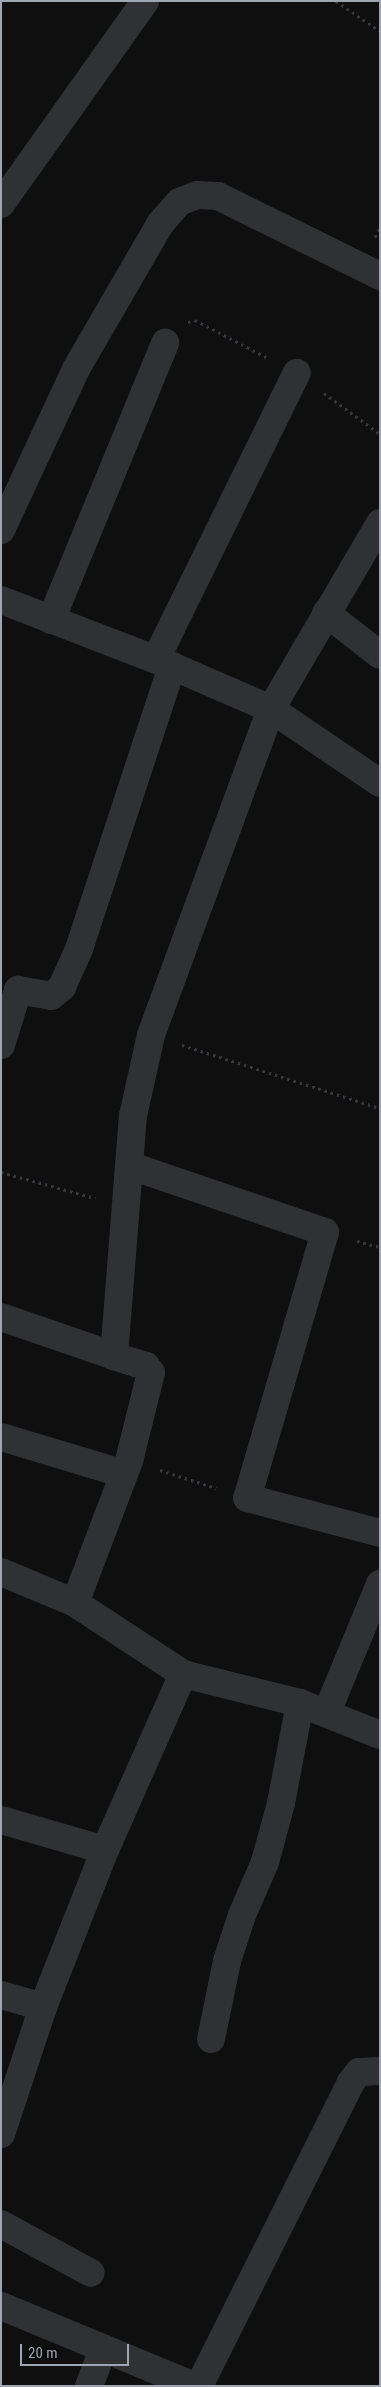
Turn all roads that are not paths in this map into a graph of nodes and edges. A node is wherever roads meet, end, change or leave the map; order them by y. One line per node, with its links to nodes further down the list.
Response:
1 (145, 1): 2 (street)
2 (1, 204)
3 (380, 276): 7 (street)
4 (165, 343): 10 (street)
5 (297, 373): 12 (street)
6 (380, 523): 9 (street)
7 (1, 530)
8 (3, 606): 10 (street)
9 (326, 613): 11 (street); 13 (street)
10 (51, 620): 12 (street)
11 (380, 655)
12 (164, 663): 13 (street); 15 (street)
13 (271, 708): 14 (street); 16 (street)
14 (380, 783)
15 (1, 1045)
16 (131, 1166): 18 (street); 21 (street)
17 (1, 1316): 18 (street)
18 (114, 1356): 20 (street)
19 (1, 1437): 20 (street)
20 (127, 1467): 24 (street)
21 (380, 1532)
22 (1, 1572): 24 (street)
23 (380, 1584): 27 (street)
24 (76, 1604): 25 (street)
25 (183, 1674): 26 (street); 30 (street)
26 (300, 1703): 27 (street); 33 (street)
27 (327, 1712): 28 (street)
28 (380, 1735)
29 (1, 1820): 30 (street)
30 (105, 1850): 32 (street)
31 (1, 1995): 32 (street)
32 (43, 2007): 35 (street)
33 (210, 2039)
34 (380, 2071): 42 (street)
35 (1, 2134)
36 (1, 2224): 37 (street)
37 (90, 2273)
38 (1, 2306): 39 (street)
39 (102, 2349): 40 (street); 41 (street)
40 (89, 2386)
41 (194, 2386)
42 (199, 2386)

